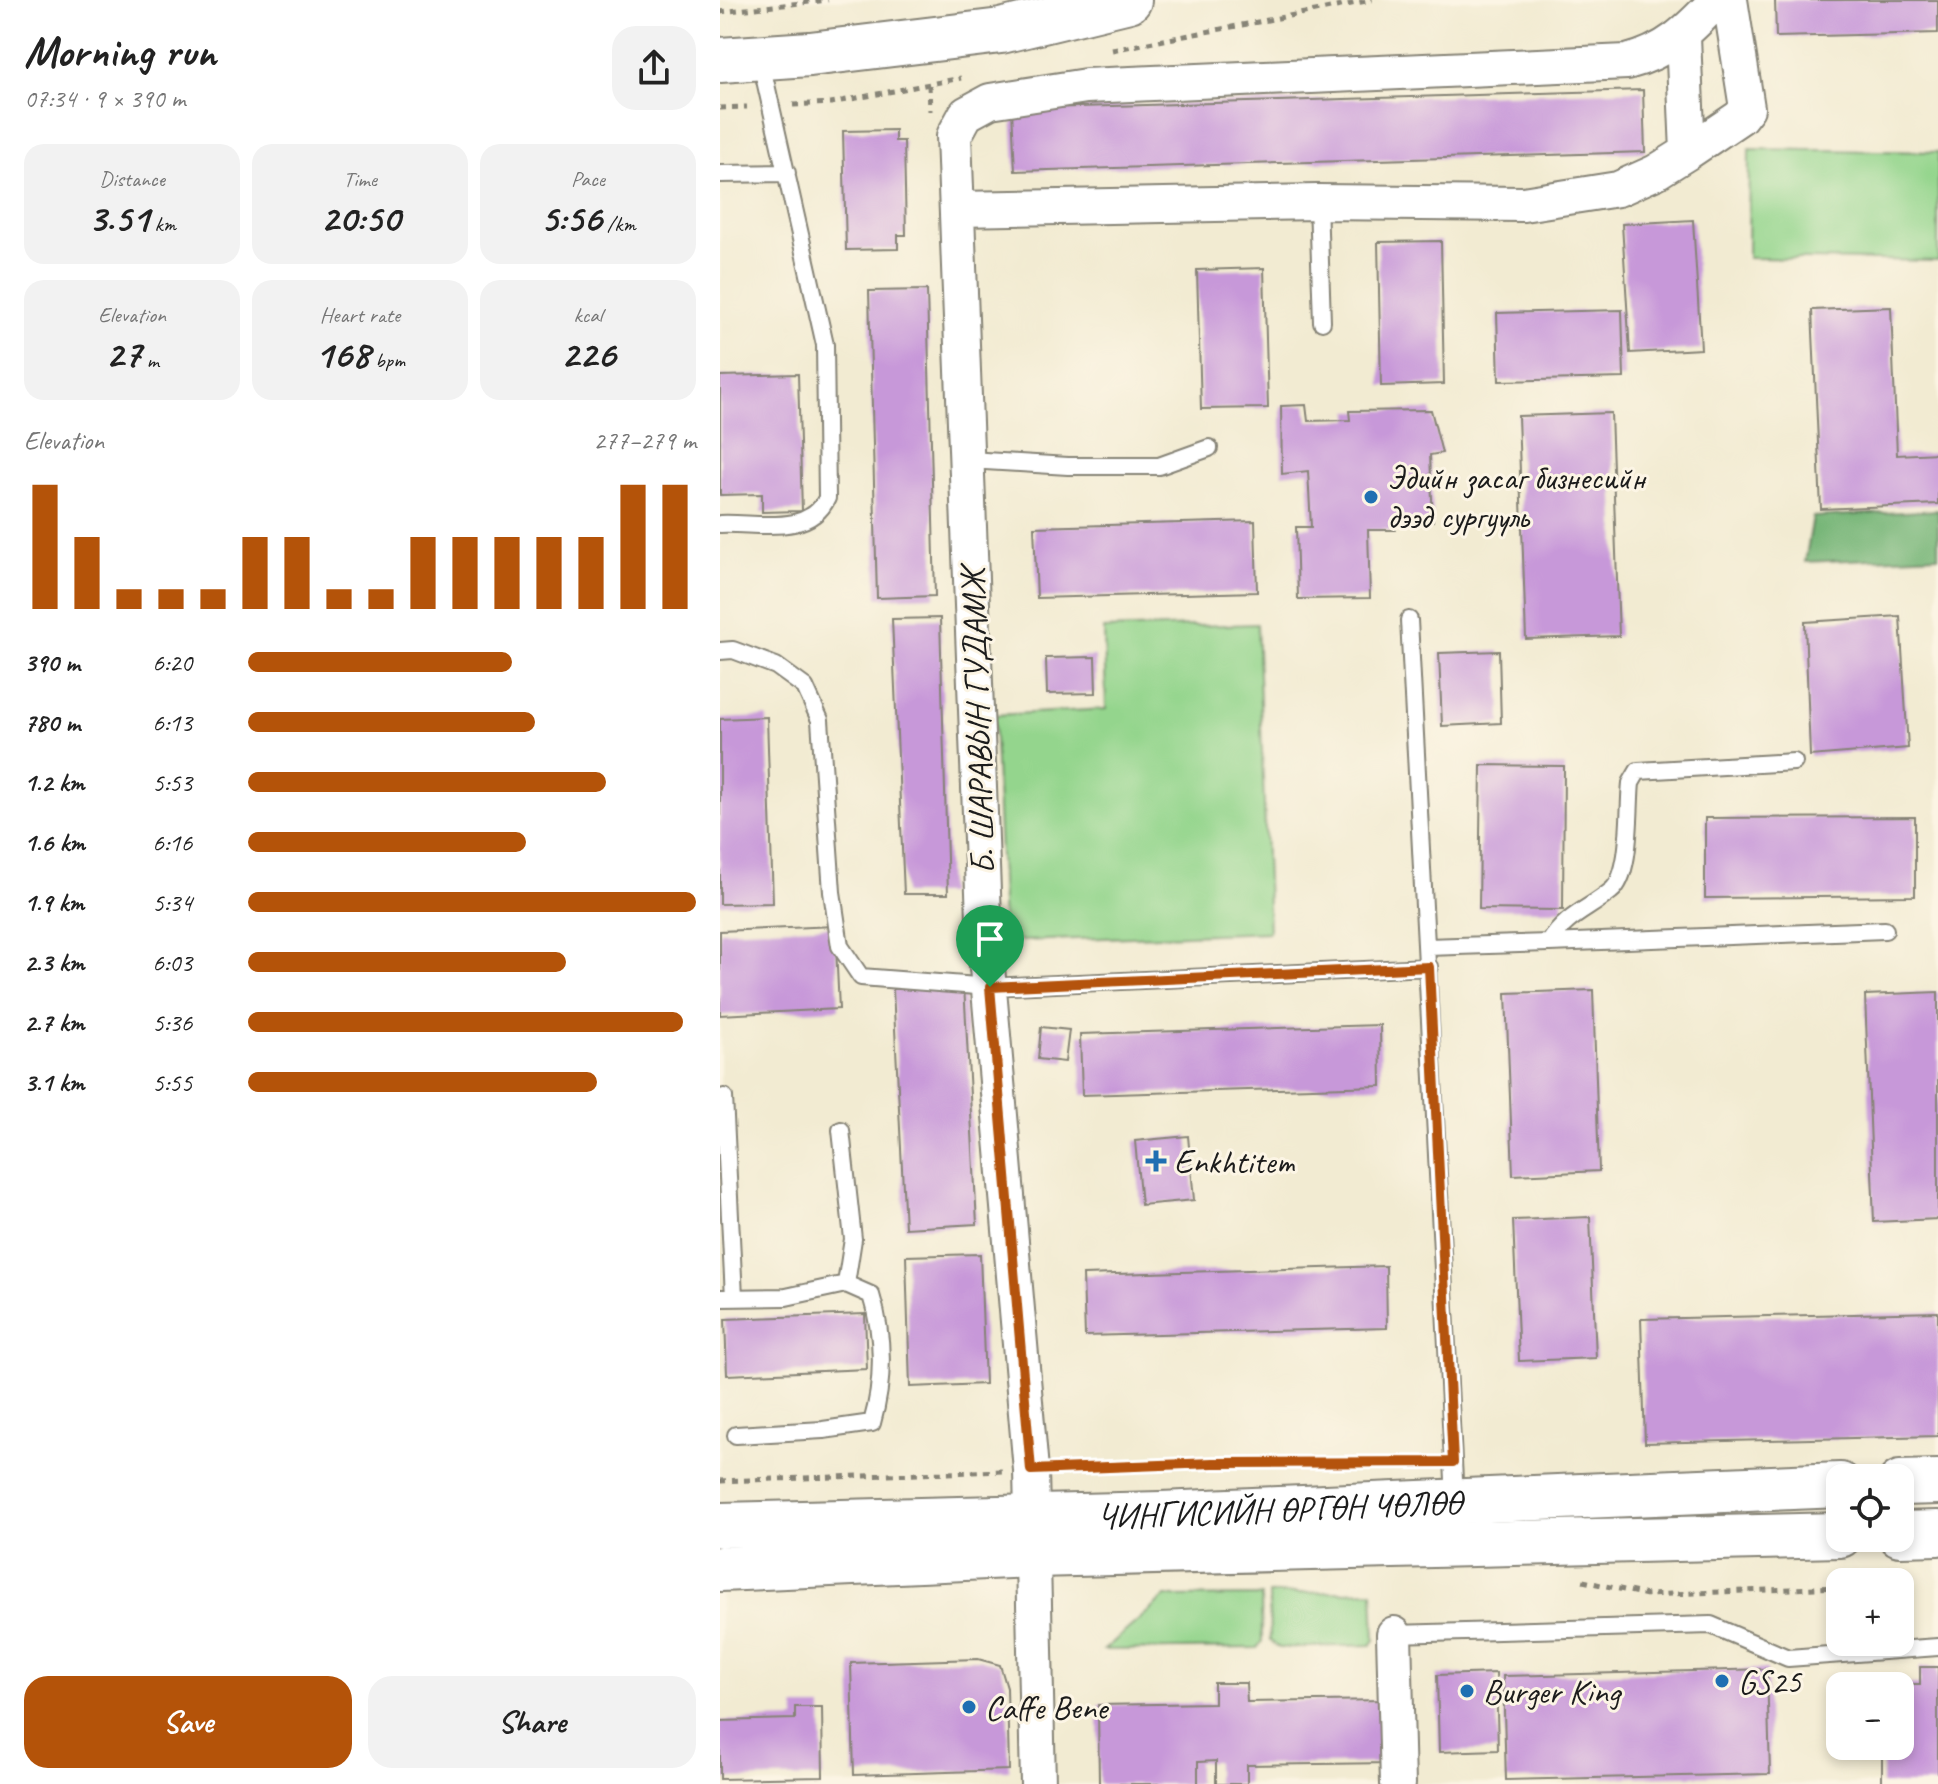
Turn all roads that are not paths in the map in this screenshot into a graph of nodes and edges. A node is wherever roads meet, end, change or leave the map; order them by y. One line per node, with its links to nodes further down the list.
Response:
1 (1129, 0): 5 (main road)
2 (1717, 0): 4 (street)
3 (1730, 0): 6 (street)
4 (1683, 37): 6 (street); 10 (street, Б. ШАРАВЫН ГУДАМЖ)
5 (740, 59): 7 (lane)
6 (1688, 152): 9 (street)
7 (787, 173): 8 (lane); 14 (lane)
8 (720, 174)
9 (1318, 202): 10 (street); 11 (lane)
10 (957, 209): 13 (street, Б. ШАРАВЫН ГУДАМЖ)
11 (1322, 322)
12 (1209, 448): 13 (lane)
13 (968, 460): 22 (street, Б. ШАРАВЫН ГУДАМЖ)
14 (720, 524)
15 (1409, 620): 20 (lane)
16 (720, 651): 22 (lane)
17 (1794, 762): 19 (lane)
18 (1885, 930): 19 (lane)
19 (1549, 943): 20 (lane)
20 (1427, 947): 21 (lane)
21 (1429, 967): 22 (lane); 28 (lane)
22 (990, 987): 35 (street, Б. ШАРАВЫН ГУДАМЖ)
23 (724, 1097): 26 (lane)
24 (841, 1130): 25 (lane)
25 (846, 1284): 26 (lane); 27 (lane)
26 (727, 1297)
27 (736, 1435)
28 (1454, 1481): 31 (main road, ЧИНГИСИЙН ӨРГӨН ЧӨЛӨӨ); 35 (main road, ЧИНГИСИЙН ӨРГӨН ЧӨЛӨӨ)
29 (1938, 1482): 30 (main road)
30 (1914, 1483)
31 (1826, 1485)
32 (720, 1525): 35 (main road, ЧИНГИСИЙН ӨРГӨН ЧӨЛӨӨ)
33 (1938, 1533): 34 (main road)
34 (1914, 1534)
35 (1033, 1535): 36 (main road, ЧИНГИСИЙН ӨРГӨН ЧӨЛӨӨ); 37 (main road, ЧИНГИСИЙН ӨРГӨН ЧӨЛӨӨ); 40 (street, Б. ШАРАВЫН ГУДАМЖ)
36 (1826, 1535)
37 (720, 1569)
38 (1394, 1634): 39 (lane); 41 (street)
39 (1938, 1647)
40 (1038, 1784)
41 (1398, 1784)

